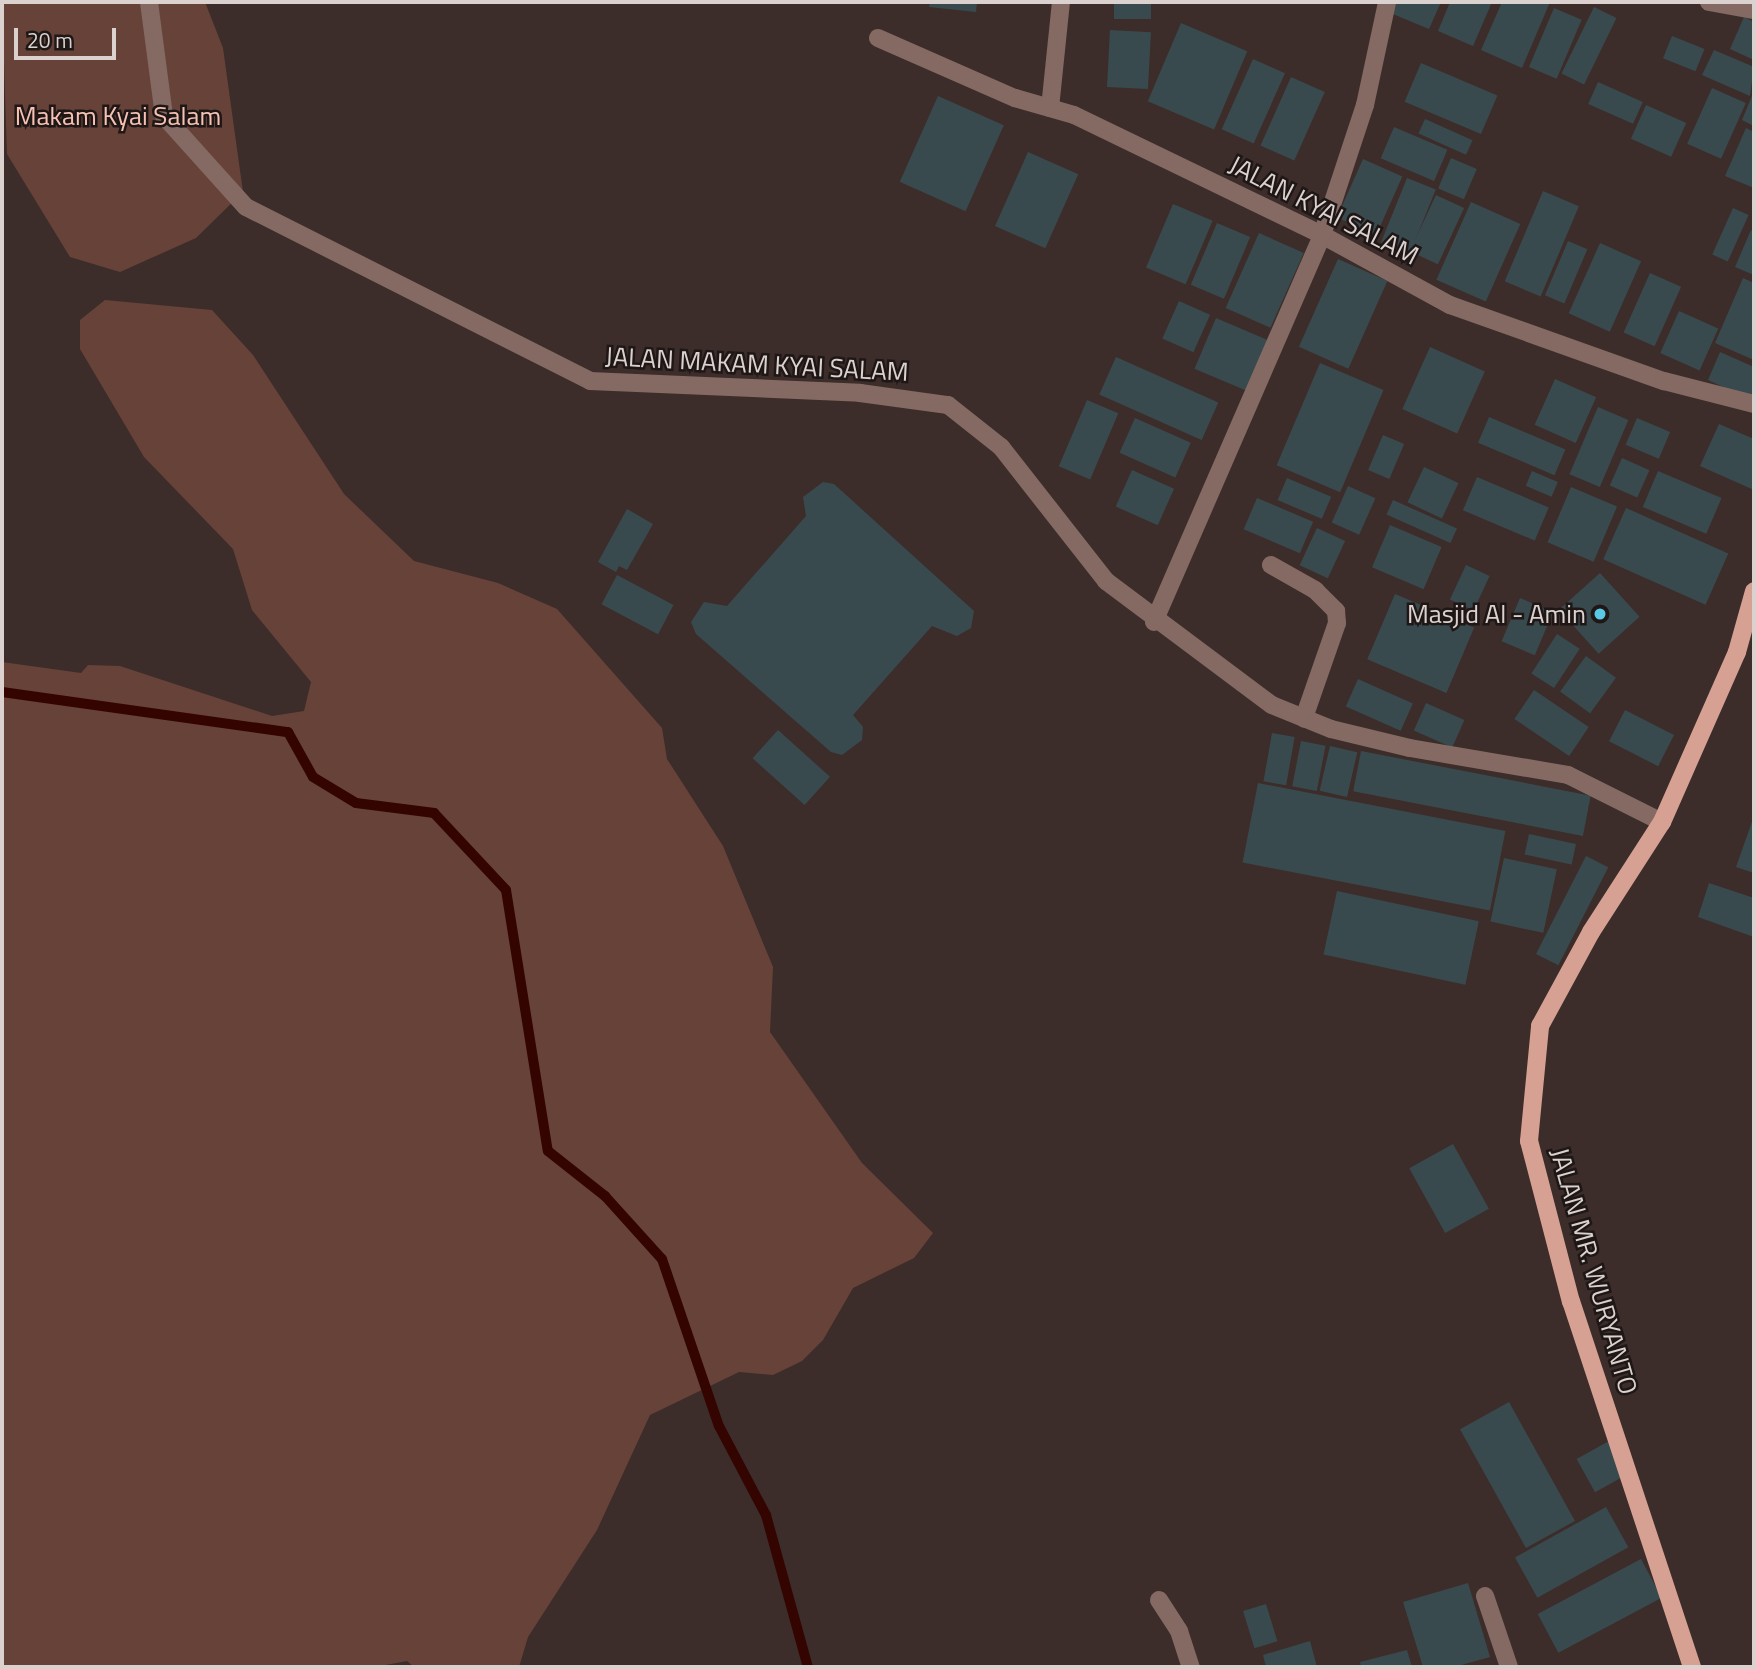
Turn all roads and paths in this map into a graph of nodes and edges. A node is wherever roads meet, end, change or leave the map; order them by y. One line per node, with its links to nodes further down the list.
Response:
1 (149, 2): 12 (street, JALAN MAKAM KYAI SALAM)
2 (1060, 2): 7 (street)
3 (1387, 2): 8 (street)
4 (1709, 2): 5 (street)
5 (1754, 10)
6 (878, 38): 7 (street, JALAN KYAI SALAM)
7 (1050, 108): 8 (street, JALAN KYAI SALAM)
8 (1322, 235): 9 (street, JALAN KYAI SALAM); 12 (street)
9 (1754, 404)
10 (1271, 565): 13 (street)
11 (1754, 591): 14 (main road, JALAN MR. WURYANTO)
12 (1154, 622): 13 (street, JALAN MAKAM KYAI SALAM)
13 (1304, 718): 14 (street, JALAN MAKAM KYAI SALAM)
14 (1662, 822): 19 (main road, JALAN MR. WURYANTO)
15 (1485, 1596): 18 (street)
16 (1159, 1600): 17 (street)
17 (1191, 1667)
18 (1509, 1667)
19 (1692, 1667)

